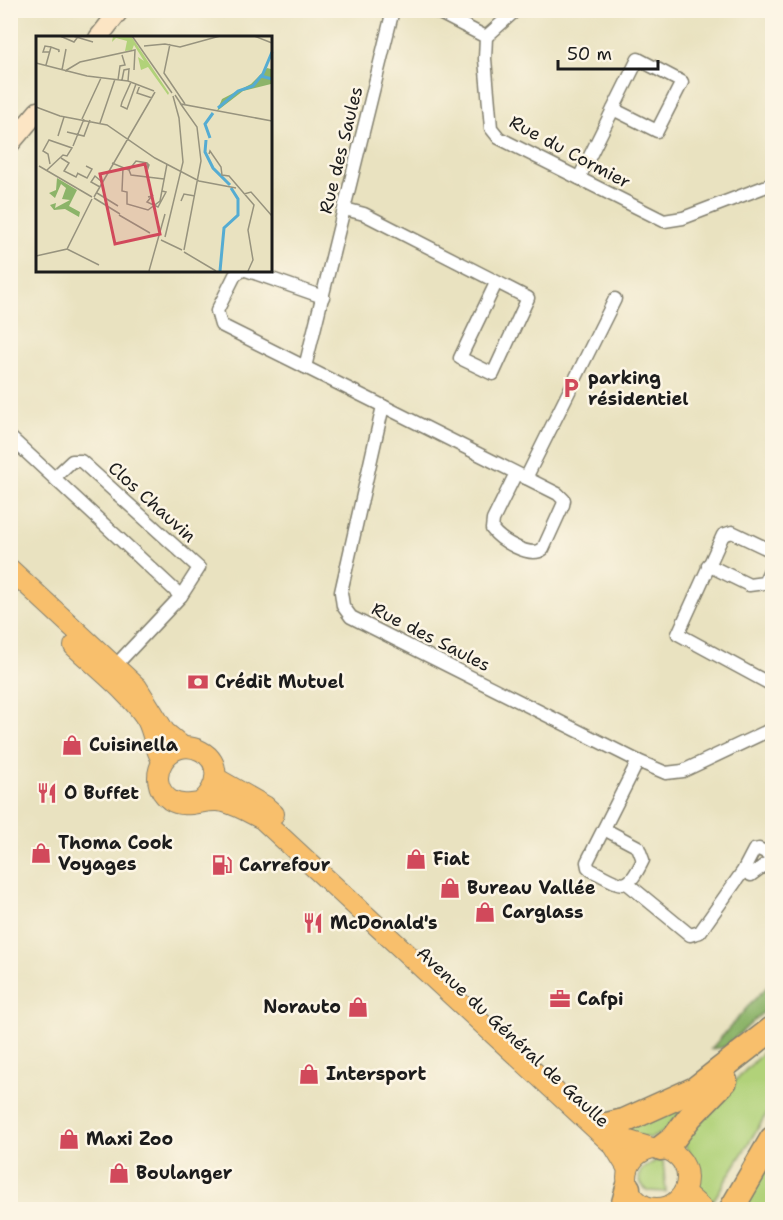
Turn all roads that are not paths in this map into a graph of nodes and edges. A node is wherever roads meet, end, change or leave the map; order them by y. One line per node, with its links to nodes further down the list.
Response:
1 (393, 10): 12 (street, Rue des Saules)
2 (434, 10): 6 (street)
3 (516, 10): 6 (street)
4 (117, 12): 5 (street)
5 (99, 36)
6 (486, 37): 10 (street, Rue du Cormier)
7 (613, 110): 7 (street); 10 (street)
8 (36, 113): 9 (street)
9 (10, 144)
10 (579, 178): 11 (street, Rue du Cormier)
11 (772, 184)
12 (345, 209): 15 (street); 16 (street, Rue des Saules)
13 (241, 272): 18 (street)
14 (251, 272): 16 (street)
15 (496, 283): 15 (street)
16 (323, 297): 18 (street, Rue des Saules)
17 (615, 299): 21 (street)
18 (305, 367): 19 (street)
19 (383, 406): 21 (street); 34 (street, Rue des Saules)
20 (10, 437): 22 (street)
21 (521, 476): 21 (street)
22 (55, 477): 28 (street); 28 (street, Clos Chauvin)
23 (772, 551): 24 (street)
24 (708, 565): 25 (street); 30 (street)
25 (772, 566)
26 (10, 569): 29 (main road)
27 (10, 586): 33 (main road, Avenue du Général de Gaulle)
28 (181, 596): 29 (street, Clos Chauvin)
29 (115, 666): 32 (main road)
30 (772, 685)
31 (772, 729): 34 (street, Rue des Saules)
32 (183, 747): 33 (main road); 35 (main road)
33 (162, 760): 36 (main road, Avenue du Général de Gaulle)
34 (638, 761): 37 (street)
35 (216, 778): 36 (main road); 41 (main road, Avenue du Général de Gaulle)
36 (202, 801): 44 (main road, Avenue du Général de Gaulle)
37 (604, 829): 39 (street); 39 (street)
38 (742, 871): 39 (street)
39 (628, 884)
40 (772, 1031): 41 (highway); 43 (highway)
41 (607, 1125): 43 (main road, Avenue du Général de Gaulle)
42 (772, 1138): 48 (highway)
43 (656, 1148): 44 (main road); 45 (main road, Avenue du Général de Gaulle)
44 (626, 1189): 46 (main road, Avenue du Général de Gaulle)
45 (684, 1192): 46 (main road, Avenue du Général de Gaulle); 47 (main road)
46 (672, 1208)
47 (703, 1208)
48 (731, 1209)

